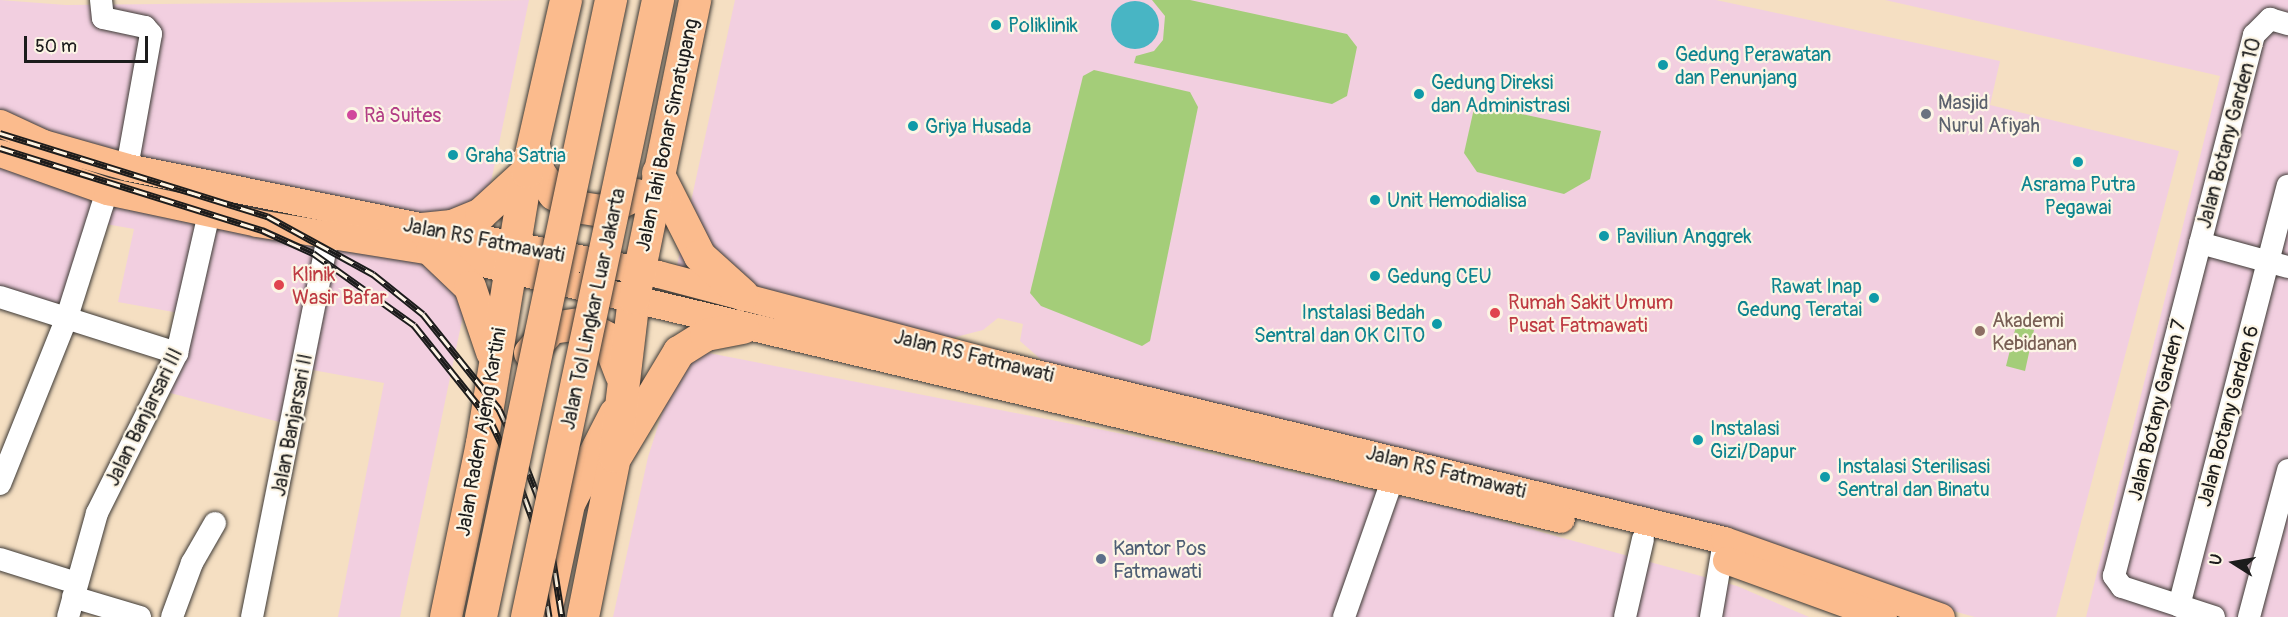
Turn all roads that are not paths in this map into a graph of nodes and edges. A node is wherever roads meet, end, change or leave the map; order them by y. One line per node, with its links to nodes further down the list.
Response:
1 (101, 0): 10 (street)
2 (566, 0): 9 (highway)
3 (611, 0): 44 (highway, bridge)
4 (658, 0): 45 (highway, Jalan Tol Lingkar Luar Jakarta, bridge)
5 (695, 0): 11 (highway, Jalan Tahi Bonar Simatupang)
6 (2288, 24): 17 (street, Jalan Botany Garden 10)
7 (0, 123): 10 (main road, Jalan RS Fatmawati)
8 (0, 153): 13 (main road, Jalan RS Fatmawati)
9 (531, 158): 11 (highway); 16 (highway); 18 (highway)
10 (127, 167): 16 (main road, Jalan RS Fatmawati)
11 (658, 168): 20 (highway, Jalan Tahi Bonar Simatupang); 21 (highway)
12 (2288, 186): 19 (street, Jalan Botany Garden 6)
13 (107, 191): 14 (main road, Jalan RS Fatmawati); 23 (street)
14 (209, 213): 15 (main road, Jalan RS Fatmawati); 25 (street, Jalan Banjarsari III)
15 (328, 232): 16 (main road, Jalan RS Fatmawati); 42 (street, Jalan Banjarsari II)
16 (427, 240): 18 (main road, Jalan RS Fatmawati); 26 (highway)
17 (2200, 243): 19 (street); 39 (street, Jalan Botany Garden 7)
18 (513, 258): 20 (main road, Jalan RS Fatmawati); 26 (highway, Jalan Raden Ajeng Kartini)
19 (2278, 264): 39 (street, Jalan Botany Garden 6)
20 (636, 284): 21 (main road, Jalan RS Fatmawati); 24 (main road, Jalan RS Fatmawati); 27 (highway)
21 (743, 295): 28 (main road, Jalan RS Fatmawati)
22 (0, 297): 23 (street)
23 (67, 317): 25 (street); 32 (street)
24 (743, 328): 28 (main road, Jalan RS Fatmawati); 29 (highway)
25 (177, 353): 38 (street, Jalan Banjarsari III)
26 (491, 383): 43 (highway, Jalan Raden Ajeng Kartini)
27 (621, 390): 29 (highway); 43 (highway); 46 (highway)
28 (1180, 418): 31 (main road, Jalan RS Fatmawati); 35 (main road, Jalan RS Fatmawati)
29 (615, 457): 37 (highway)
30 (2288, 470): 55 (street)
31 (1392, 481): 34 (main road, Jalan RS Fatmawati); 49 (street)
32 (0, 484)
33 (215, 523): 41 (street)
34 (1643, 539): 35 (main road, Jalan RS Fatmawati); 50 (street)
35 (1722, 549): 51 (street); 52 (main road, Jalan RS Fatmawati); 53 (main road, Jalan RS Fatmawati)
36 (0, 559): 38 (street)
37 (590, 576): 47 (highway); 48 (highway)
38 (72, 599): 40 (street)
39 (2179, 606): 54 (street)
40 (140, 617)
41 (172, 617)
42 (252, 617)
43 (447, 617)
44 (481, 617)
45 (527, 617)
46 (545, 617)
47 (569, 617)
48 (583, 617)
49 (1344, 617)
50 (1625, 617)
51 (1710, 617)
52 (1883, 617)
53 (1941, 617)
54 (2214, 617)
55 (2249, 617)

